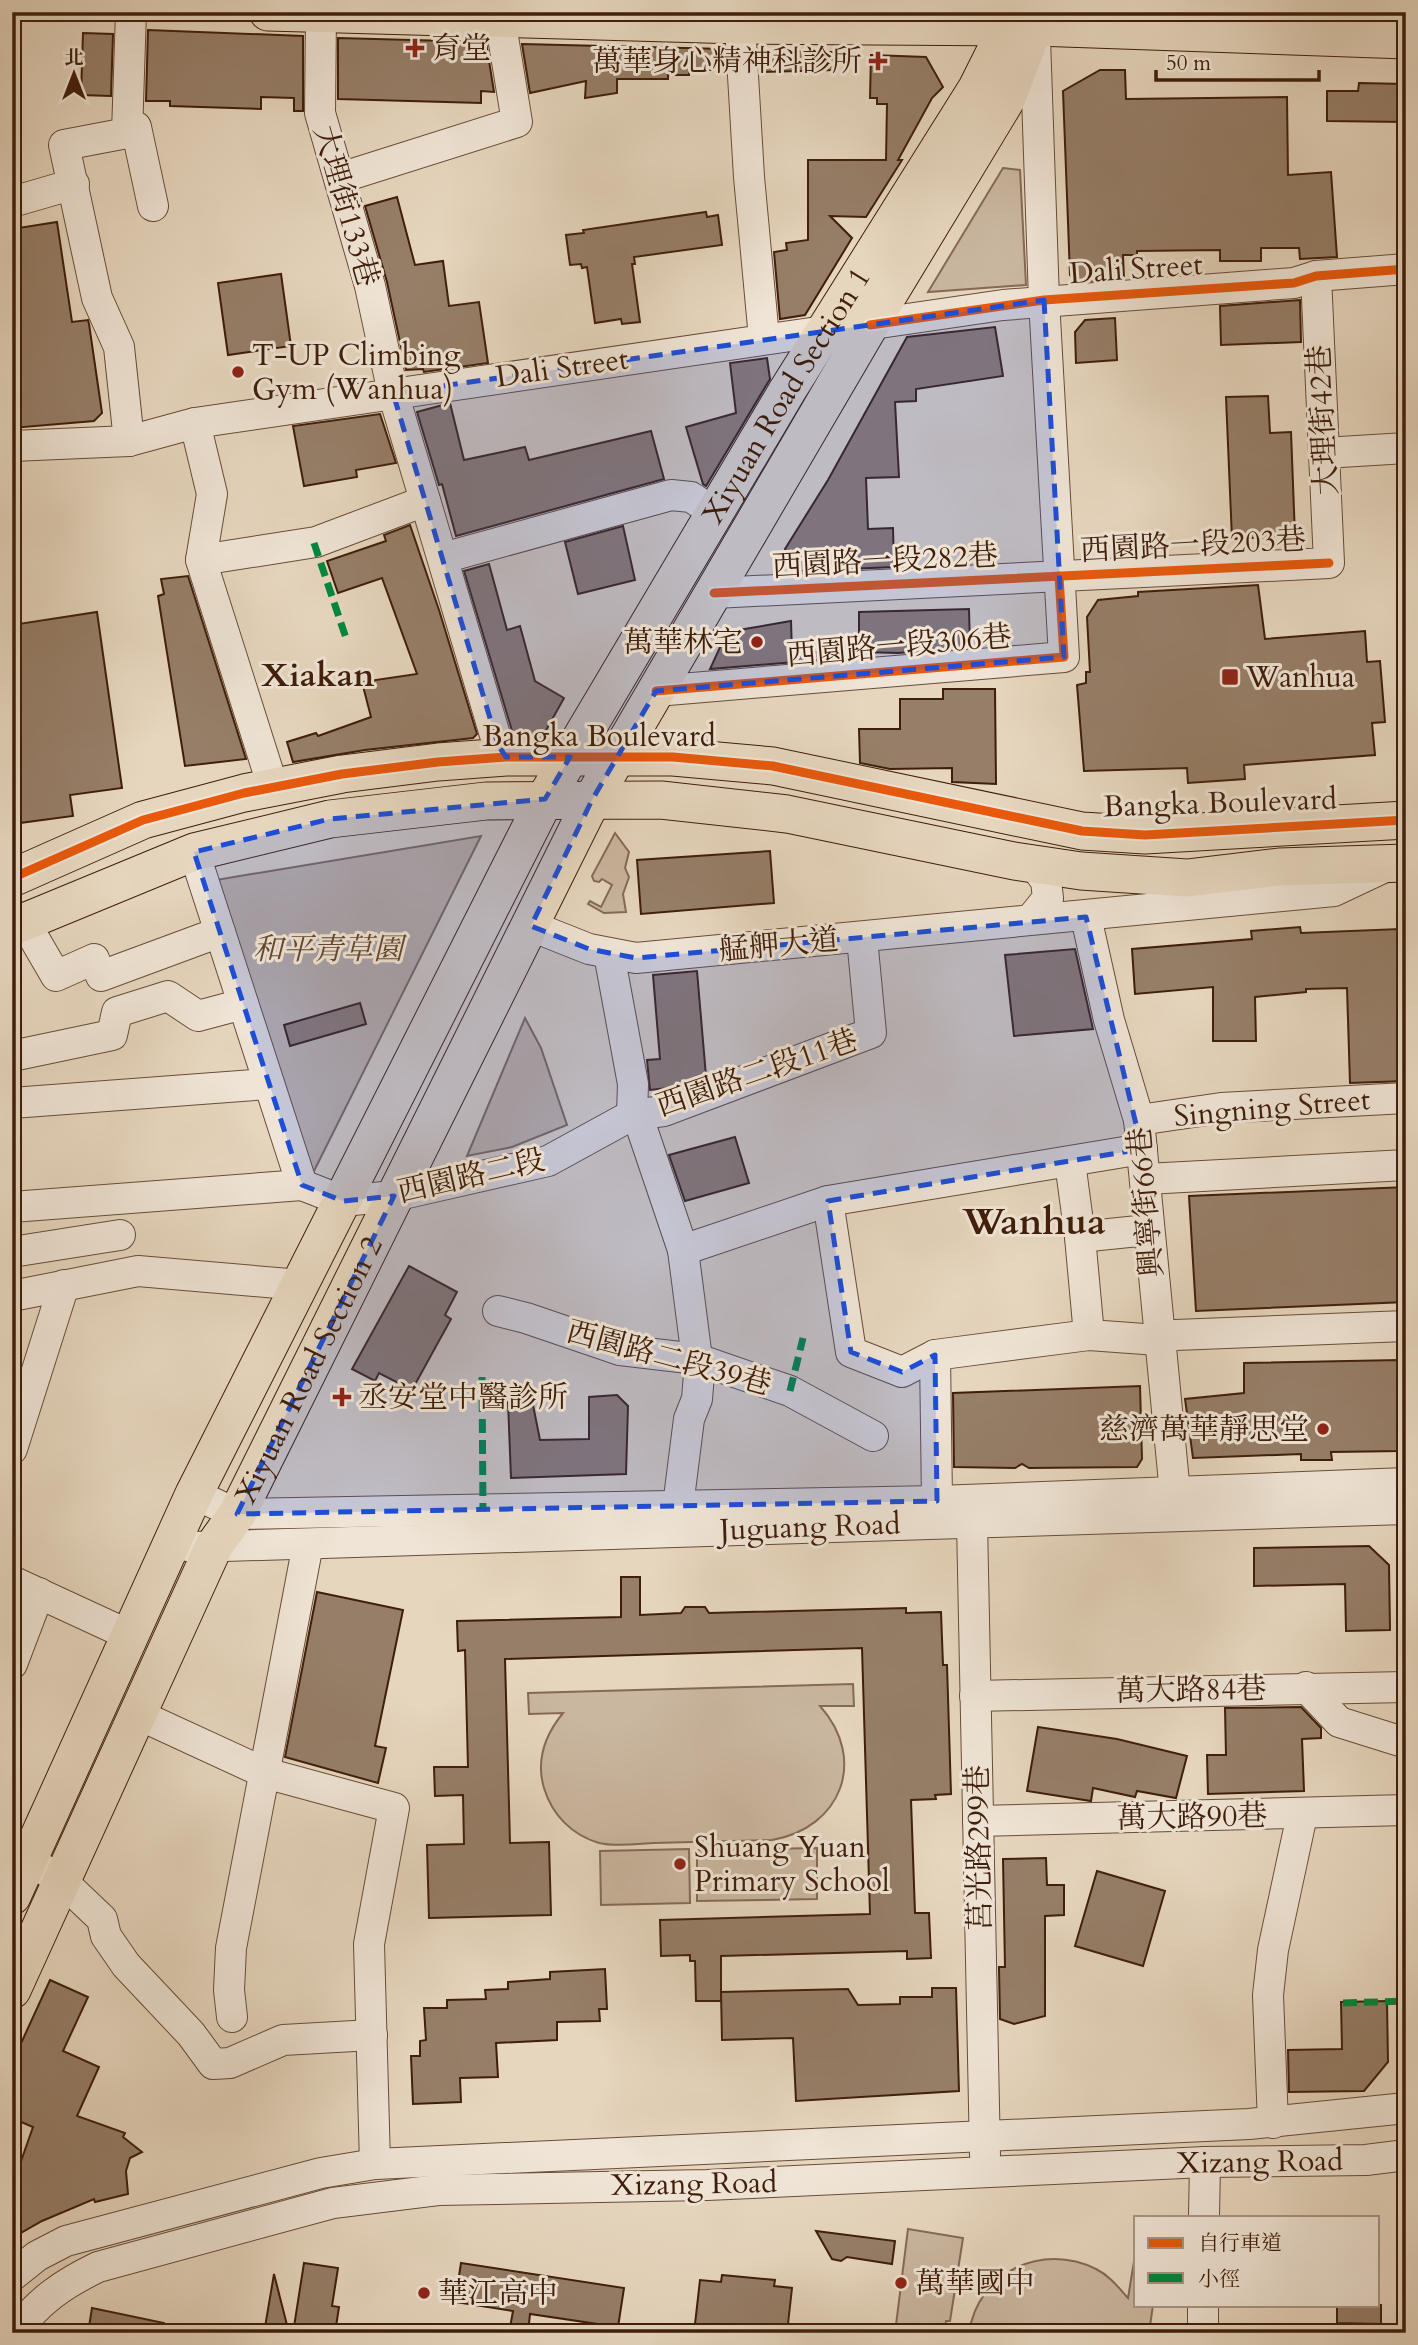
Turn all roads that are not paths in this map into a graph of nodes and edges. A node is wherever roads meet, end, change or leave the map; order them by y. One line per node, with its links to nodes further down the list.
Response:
1 (131, 12): 8 (street)
2 (268, 12): 3 (main road)
3 (321, 16): 4 (main road); 9 (street, 大理街133巷)
4 (496, 16): 6 (main road); 9 (street)
5 (1025, 20): 6 (main road); 7 (main road); 15 (street); 16 (main road, Xiyuan Road Section 1); 17 (main road, Xiyuan Road Section 1)
6 (740, 25): 18 (street)
7 (1406, 40)
8 (127, 133): 10 (street); 12 (street)
9 (340, 178): 19 (street, 大理街133巷)
10 (74, 184): 11 (street); 21 (street)
11 (12, 202)
12 (153, 206)
13 (1406, 269): 14 (street, Dali Street)
14 (1316, 276): 15 (street, Dali Street); 24 (street, 大理街42巷)
15 (1044, 300): 16 (street, Dali Street); 30 (street)
16 (870, 325): 17 (street, Dali Street); 31 (main road, Xiyuan Road Section 1)
17 (825, 331): 18 (street, Dali Street); 26 (main road, Xiyuan Road Section 1)
18 (764, 338): 19 (street, Dali Street)
19 (393, 393): 20 (street, Dali Street); 25 (street, 大理街133巷)
20 (195, 423): 21 (street, Dali Street); 28 (street)
21 (129, 441): 22 (street, Dali Street)
22 (12, 446)
23 (1406, 448): 24 (street)
24 (1324, 453): 29 (street, 大理街42巷)
25 (425, 501): 27 (street, 大理街133巷); 28 (street)
26 (715, 513): 27 (street); 35 (main road, Xiyuan Road Section 1)
27 (443, 558): 34 (street, 大理街133巷)
28 (201, 560): 36 (street)
29 (1329, 563): 30 (street, 西園路一段203巷)
30 (1059, 576): 31 (street, 西園路一段282巷); 32 (street, 西園路一段306巷)
31 (714, 593): 32 (main road, Xiyuan Road Section 1)
32 (656, 691): 33 (main road, Xiyuan Road Section 1)
33 (617, 755): 35 (main road, Bangka Boulevard); 37 (main road, Xiyuan Road Section 2); 38 (main road, Bangka Boulevard)
34 (506, 757): 35 (main road, Bangka Boulevard); 36 (main road, Bangka Boulevard)
35 (557, 778): 37 (main road, Bangka Boulevard); 39 (main road, Bangka Boulevard); 62 (main road, Xiyuan Road Section 2)
36 (273, 787): 42 (main road, Bangka Boulevard)
37 (592, 800): 41 (main road, Bangka Boulevard); 46 (main road, Xiyuan Road Section 2)
38 (1406, 820)
39 (194, 852): 45 (main road, Bangka Boulevard); 47 (street)
40 (1400, 863): 41 (main road, Bangka Boulevard); 43 (street, 艋舺大道)
41 (1034, 865): 44 (street)
42 (12, 878)
43 (1086, 917): 44 (street, 艋舺大道); 56 (street, 興寧街66巷)
44 (1031, 919): 48 (street, 艋舺大道)
45 (18, 924): 47 (street)
46 (531, 926): 49 (street, 艋舺大道); 61 (main road, Xiyuan Road Section 2)
47 (220, 932): 50 (street)
48 (862, 939): 49 (street, 艋舺大道); 55 (street, 西園路二段11巷)
49 (609, 954): 55 (street)
50 (243, 1004): 51 (street); 52 (street)
51 (12, 1056)
52 (268, 1083): 54 (street); 60 (street)
53 (1406, 1098): 56 (street, Singning Street)
54 (12, 1103)
55 (632, 1115): 61 (street, 西園路二段); 68 (street)
56 (1141, 1135): 57 (street, Singning Street); 59 (street, 興寧街66巷)
57 (1070, 1162): 63 (street, Singning Street); 67 (street)
58 (1406, 1165): 59 (street)
59 (1146, 1179): 65 (street, 興寧街66巷)
60 (302, 1185): 62 (street); 64 (street)
61 (394, 1196): 62 (street, 西園路二段); 87 (main road, Xiyuan Road Section 2)
62 (343, 1201): 71 (main road, Xiyuan Road Section 2)
63 (828, 1201): 68 (street, Singning Street); 77 (street)
64 (12, 1207)
65 (1148, 1230): 67 (street); 76 (street, 興寧街66巷)
66 (120, 1235): 69 (street)
67 (1080, 1237): 75 (street)
68 (683, 1250): 78 (street)
69 (12, 1252)
70 (64, 1285): 71 (street); 72 (street); 80 (street)
71 (301, 1285): 83 (main road, Xiyuan Road Section 2)
72 (14, 1286)
73 (498, 1311): 78 (street, 西園路二段39巷)
74 (1406, 1326): 76 (street)
75 (1089, 1335): 76 (street); 77 (street)
76 (1158, 1340): 82 (street, 興寧街66巷)
77 (935, 1355): 84 (street)
78 (697, 1359): 79 (street, 西園路二段39巷); 85 (street)
79 (873, 1436)
80 (12, 1449)
81 (1406, 1483): 82 (street, Juguang Road)
82 (1175, 1493): 84 (street, Juguang Road)
83 (194, 1494): 87 (street); 89 (main road, Xiyuan Road Section 2)
84 (937, 1501): 85 (street, Juguang Road)
85 (678, 1506): 87 (street, Juguang Road)
86 (1406, 1509): 88 (street, Juguang Road)
87 (237, 1514): 91 (main road, Xiyuan Road Section 2)
88 (972, 1522): 90 (street, Juguang Road); 98 (street, 莒光路299巷)
89 (172, 1544): 91 (street, Juguang Road); 94 (main road, Xiyuan Road Section 2)
90 (308, 1544): 91 (street, Juguang Road); 101 (street)
91 (214, 1546): 99 (main road, Xiyuan Road Section 2)
92 (12, 1581): 93 (street)
93 (39, 1593): 94 (street); 95 (street)
94 (129, 1635): 105 (main road, Xiyuan Road Section 2)
95 (12, 1664)
96 (1406, 1686): 97 (street, 萬大路84巷)
97 (1306, 1687): 98 (street, 萬大路84巷); 100 (street)
98 (975, 1696): 104 (street, 莒光路299巷)
99 (137, 1714): 101 (street); 106 (main road, Xiyuan Road Section 2)
100 (1406, 1743)
101 (264, 1773): 109 (street); 110 (street)
102 (1406, 1810): 103 (street, 萬大路90巷)
103 (1302, 1815): 104 (street, 萬大路90巷); 112 (street)
104 (978, 1821): 113 (street, 莒光路299巷)
105 (20, 1851): 106 (street); 107 (main road, Xiyuan Road Section 2)
106 (61, 1880): 108 (main road, Xiyuan Road Section 2); 110 (street)
107 (12, 1896)
108 (12, 1990)
109 (232, 2017)
110 (372, 2035): 116 (street)
111 (1406, 2108): 112 (street, Xizang Road)
112 (1273, 2123): 113 (street, Xizang Road)
113 (985, 2136): 116 (street, Xizang Road); 117 (street, 莒光路299巷)
114 (1406, 2155): 115 (street, Xizang Road)
115 (1205, 2162): 117 (street, Xizang Road); 118 (street)
116 (375, 2164): 119 (street, Xizang Road)
117 (986, 2174): 121 (street, Xizang Road)
118 (1204, 2216)
119 (12, 2276)
120 (1203, 2306): 122 (street)
121 (15, 2333)
122 (1202, 2333)

